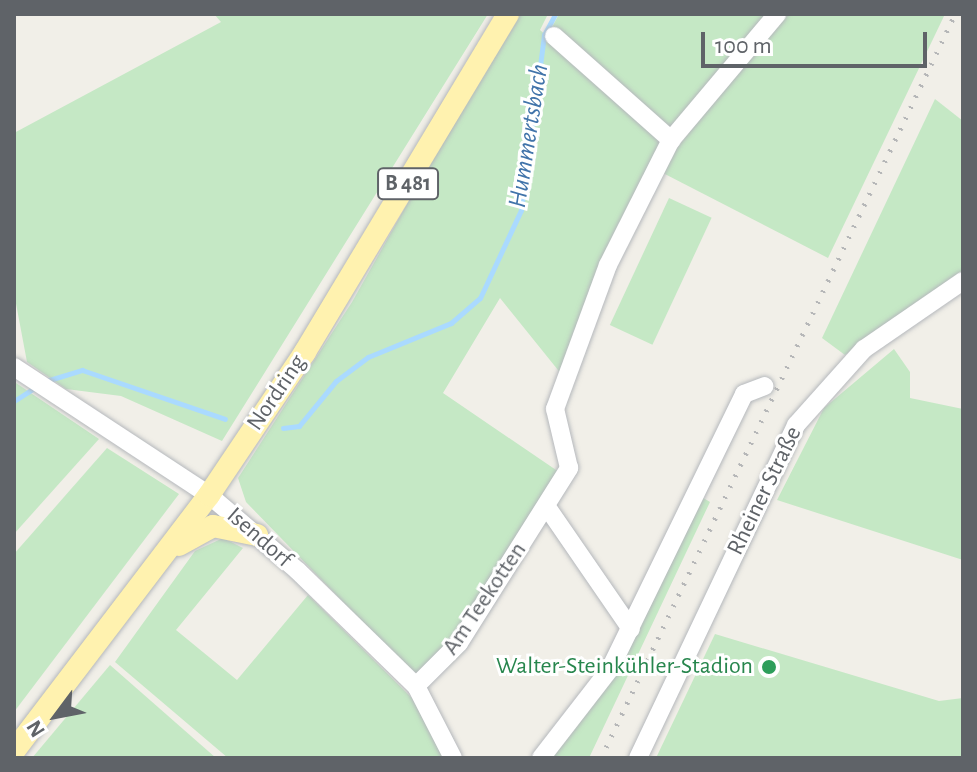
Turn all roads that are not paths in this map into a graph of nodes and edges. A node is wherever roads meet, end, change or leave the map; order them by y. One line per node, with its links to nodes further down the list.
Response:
1 (508, 14): 8 (main road, Nordring / B 481)
2 (777, 14): 4 (street, Am Teekotten)
3 (554, 36): 4 (street)
4 (671, 140): 9 (street, Am Teekotten)
5 (963, 281): 17 (street, Rheiner Straße)
6 (18, 368): 8 (street, Isendorf)
7 (765, 386): 12 (street)
8 (209, 495): 10 (street, Isendorf); 11 (main road, Nordring / B 481)
9 (547, 507): 12 (street); 13 (street, Am Teekotten)
10 (257, 535): 11 (main road); 13 (street, Isendorf)
11 (168, 553): 14 (main road, Nordring / B 481)
12 (631, 629): 16 (street)
13 (416, 686): 15 (street, Isendorf)
14 (14, 751)
15 (453, 758)
16 (541, 758)
17 (638, 758)

